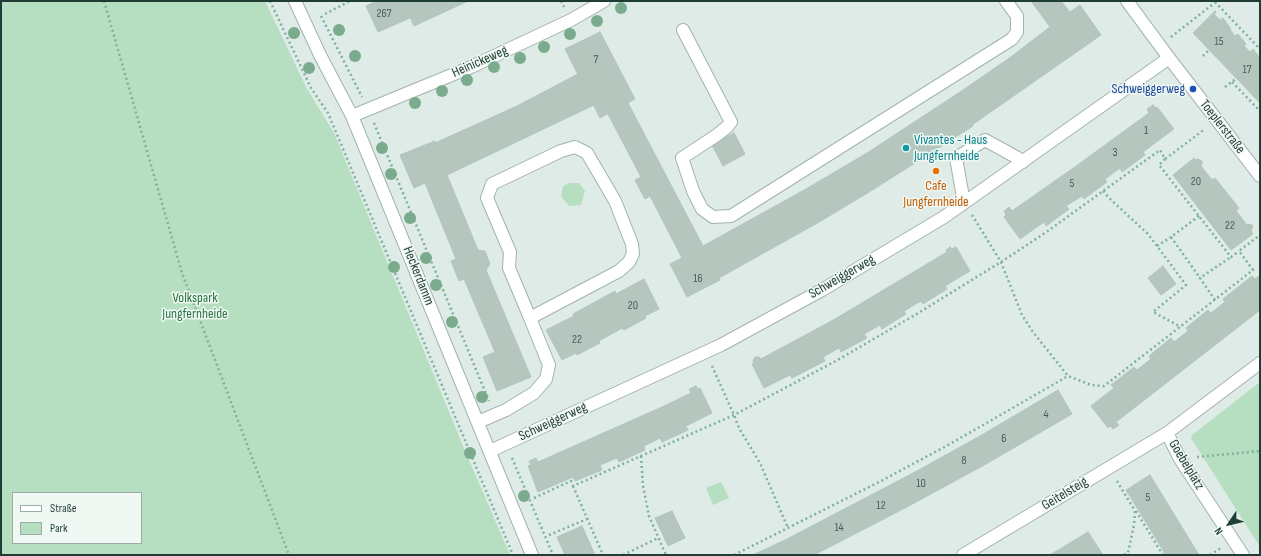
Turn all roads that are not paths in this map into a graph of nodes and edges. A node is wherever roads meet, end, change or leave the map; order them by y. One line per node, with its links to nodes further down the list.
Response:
1 (295, 1): 7 (street, Heckerdamm)
2 (604, 1): 7 (street, Heinickeweg)
3 (1006, 1): 5 (street)
4 (1127, 1): 6 (street, Toeplerstraße)
5 (683, 30)
6 (1169, 58): 8 (street, Schweiggerweg); 9 (street, Toeplerstraße)
7 (352, 116): 13 (street, Heckerdamm)
8 (1023, 162): 10 (street, Schweiggerweg); 10 (street)
9 (1260, 176)
10 (964, 203): 15 (street, Schweiggerweg)
11 (530, 318): 11 (street); 13 (street)
12 (1260, 363): 14 (street, Goebelplatz)
13 (478, 422): 15 (street, Heckerdamm)
14 (1167, 433): 17 (street, Geitelsteig); 18 (street, Goebelplatz)
15 (490, 451): 16 (street, Heckerdamm)
16 (532, 555)
17 (963, 555)
18 (1243, 555)

